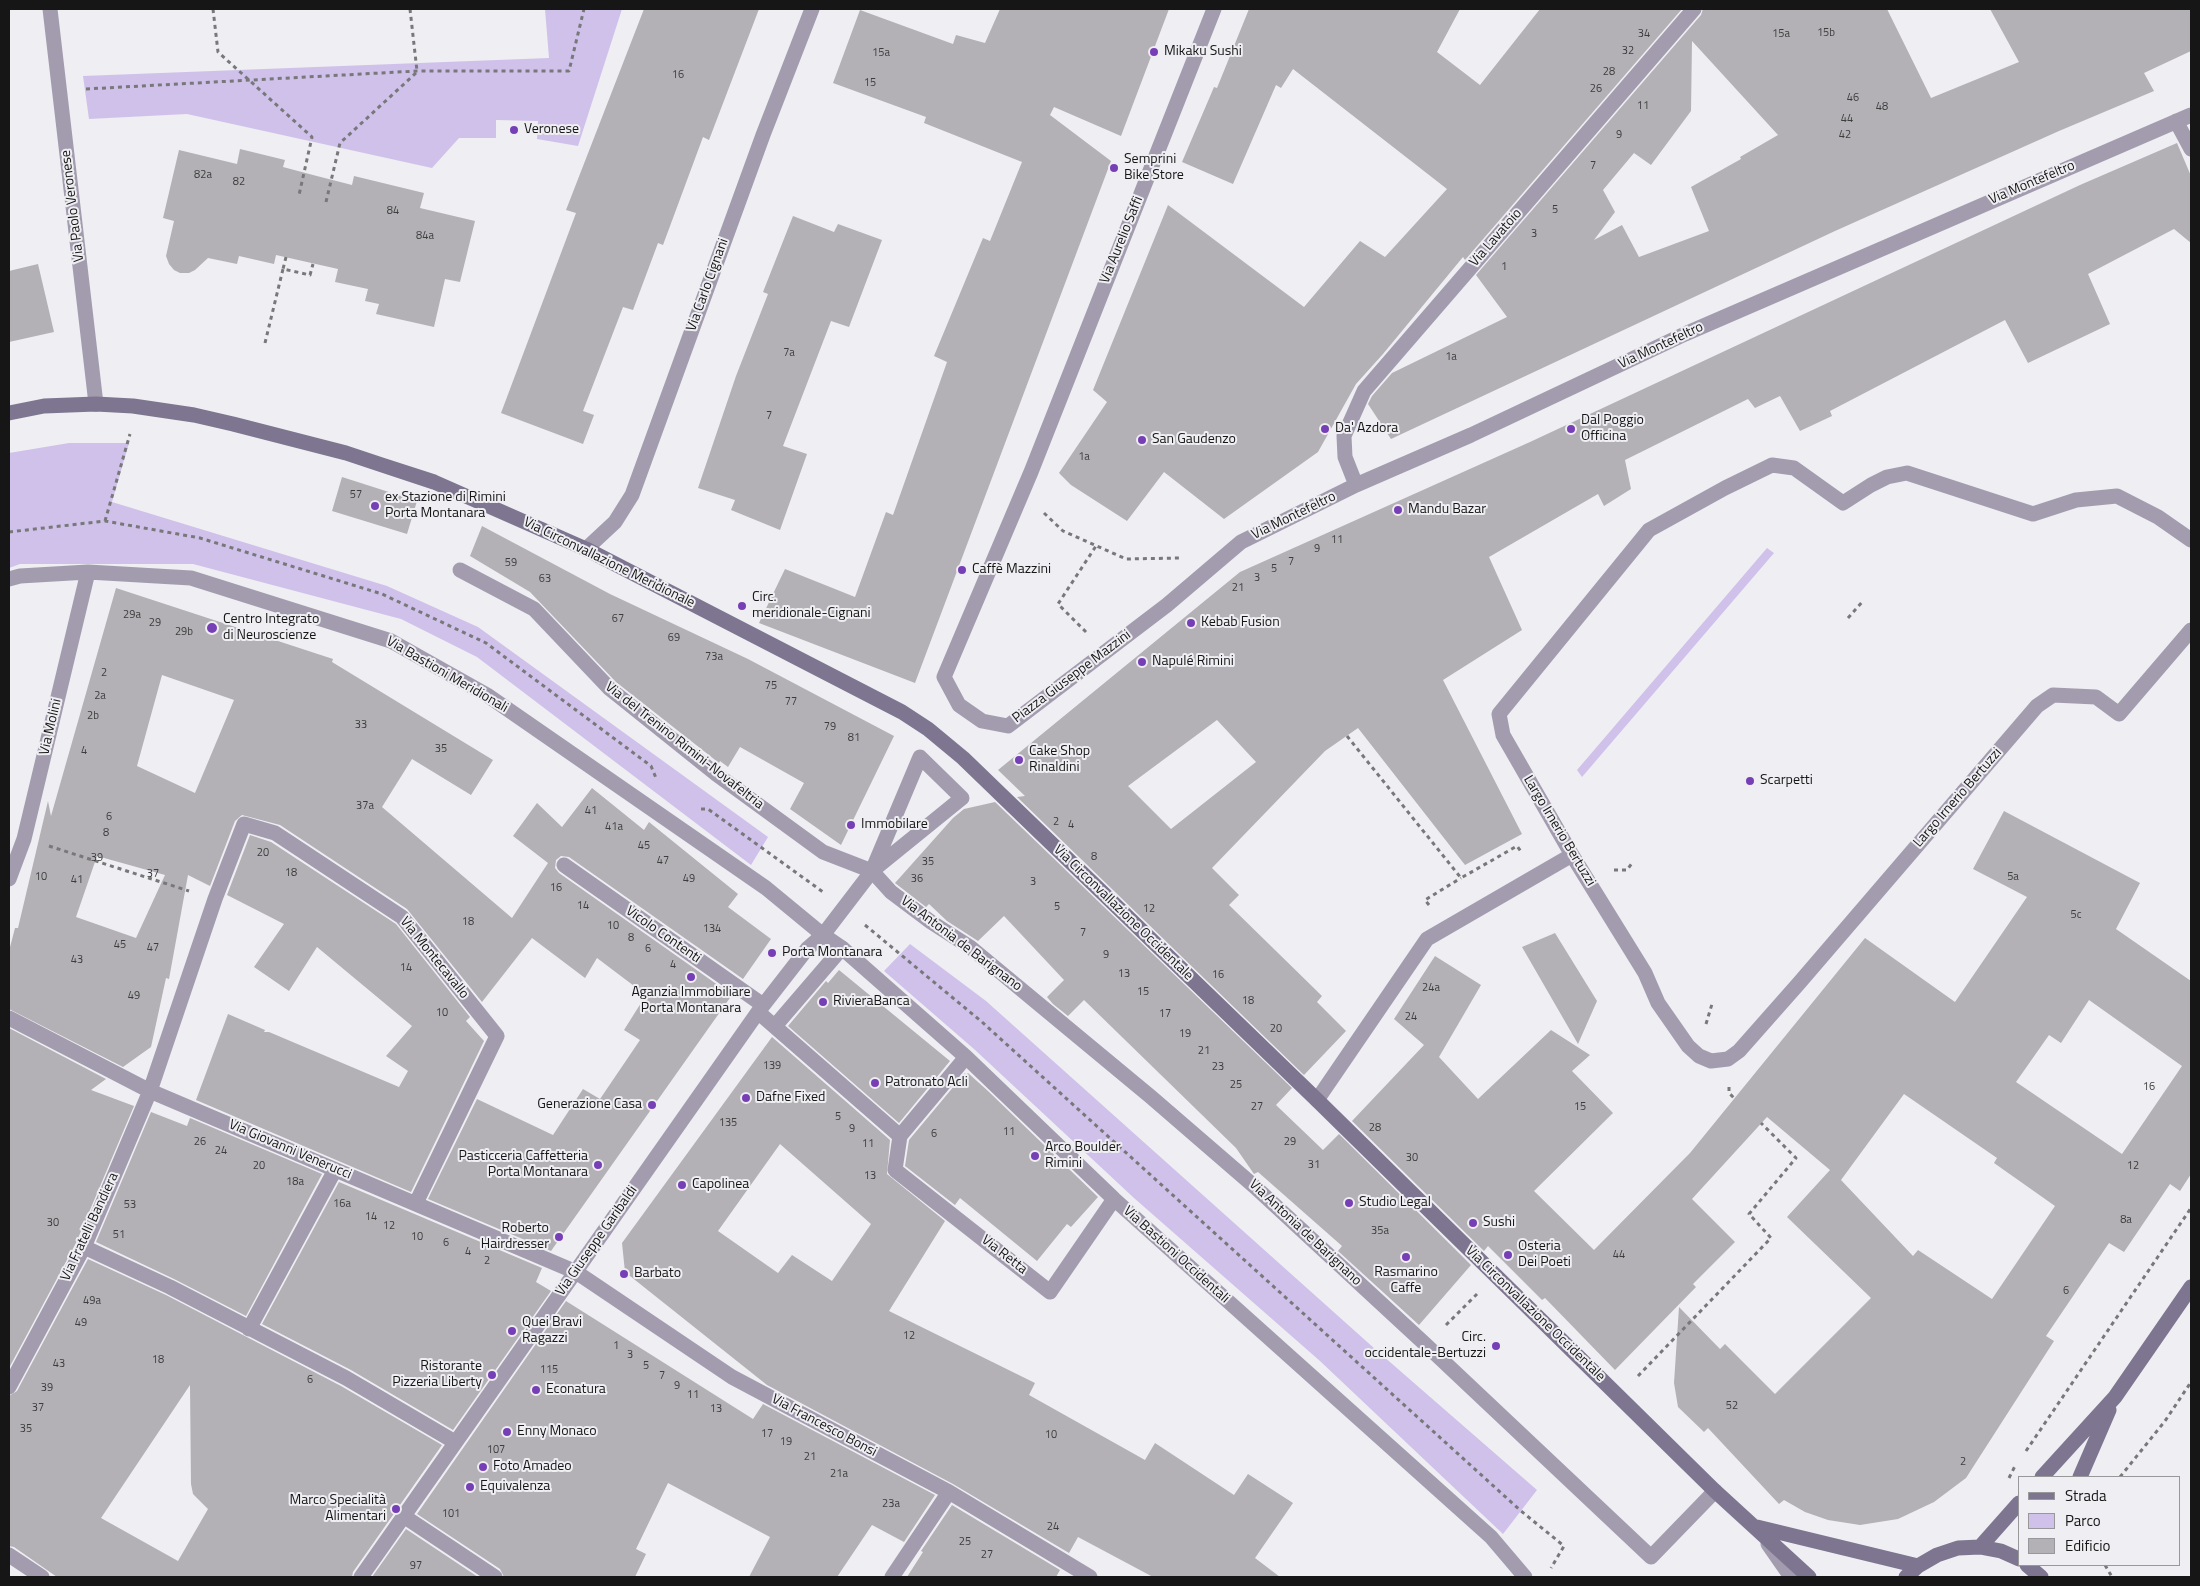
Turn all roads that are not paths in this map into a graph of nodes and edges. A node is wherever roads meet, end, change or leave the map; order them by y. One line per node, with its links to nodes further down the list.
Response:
1 (50, 9): 8 (street, Via Paolo Veronese)
2 (812, 9): 13 (street, Via Carlo Cignani)
3 (1214, 9): 10 (street, Via Aurelio Saffi)
4 (1694, 9): 11 (street, Via Lavatoio)
5 (2191, 115): 6 (street, Via Montefeltro)
6 (2176, 121): 7 (street); 11 (street, Via Montefeltro)
7 (2191, 149)
8 (96, 404): 9 (street, Via Circonvallazione Meridionale); 13 (street, Via Circonvallazione Meridionale)
9 (9, 413)
10 (1031, 472): 17 (street, Piazza Giuseppe Mazzini)
11 (1356, 485): 17 (street, Via Montefeltro)
12 (2191, 540): 20 (street, Largo Irnerio Bertuzzi)
13 (586, 549): 19 (street, Via Circonvallazione Meridionale)
14 (460, 570): 22 (street, Via del Trenino Rimini-Novafeltria)
15 (88, 572): 16 (street, Via Bastioni Meridionali); 23 (street, Via Molini); 24 (street, Via Bastioni Meridionali)
16 (9, 580)
17 (1167, 605)
18 (2191, 630): 20 (street, Largo Irnerio Bertuzzi)
19 (928, 728): 31 (street, Via Circonvallazione Occidentale)
20 (1572, 855): 31 (street)
21 (564, 865): 26 (street, Vicolo Contenti)
22 (872, 870): 22 (street); 24 (street); 45 (street, Via Antonia de Barignano)
23 (9, 879)
24 (823, 935): 25 (street, Via Bastioni Occidentali); 26 (street, Via Giuseppe Garibaldi)
25 (842, 948): 28 (street); 29 (street, Via Bastioni Occidentali)
26 (760, 1008): 28 (street); 37 (street, Via Giuseppe Garibaldi)
27 (9, 1018): 30 (street, Via Giovanni Venerucci)
28 (775, 1026): 32 (street)
29 (966, 1057): 32 (street); 34 (street, Via Bastioni Occidentali)
30 (150, 1091): 33 (street, Via Giovanni Venerucci); 35 (street, Via Montecavallo); 36 (street, Via Fratelli Bandiera)
31 (1317, 1100): 45 (street, Via Circonvallazione Occidentale)
32 (900, 1136): 34 (street, Via Retta)
33 (335, 1170): 35 (street, Via Giovanni Venerucci); 39 (street)
34 (1114, 1200): 59 (street, Via Bastioni Occidentali)
35 (416, 1203): 37 (street, Via Giovanni Venerucci)
36 (84, 1247): 39 (street); 40 (street, Via Fratelli Bandiera)
37 (576, 1272): 42 (street, Via Giuseppe Garibaldi); 46 (street, Via Francesco Bonsi)
38 (2191, 1288): 41 (street)
39 (249, 1328): 42 (street)
40 (9, 1387)
41 (2115, 1396): 43 (street); 44 (street)
42 (455, 1442): 48 (street, Via Giuseppe Garibaldi)
43 (2043, 1476)
44 (2080, 1476)
45 (1715, 1490): 49 (street, Via Circonvallazione Occidentale)
46 (949, 1492): 54 (street, Via Francesco Bonsi); 58 (street)
47 (2018, 1504): 50 (street)
48 (405, 1517): 56 (street, Via Giuseppe Garibaldi); 57 (street)
49 (1756, 1527): 53 (street, Via Circonvallazione Occidentale); 60 (street, Via Circonvallazione Occidentale); 61 (street, Via Circonvallazione Occidentale)
50 (1980, 1547): 52 (street); 53 (street)
51 (9, 1555): 55 (street)
52 (2018, 1559)
53 (1918, 1566): 62 (street)
54 (1081, 1575)
55 (42, 1577)
56 (361, 1577)
57 (495, 1577)
58 (892, 1577)
59 (1525, 1577)
60 (1791, 1577)
61 (1809, 1577)
62 (1906, 1577)

